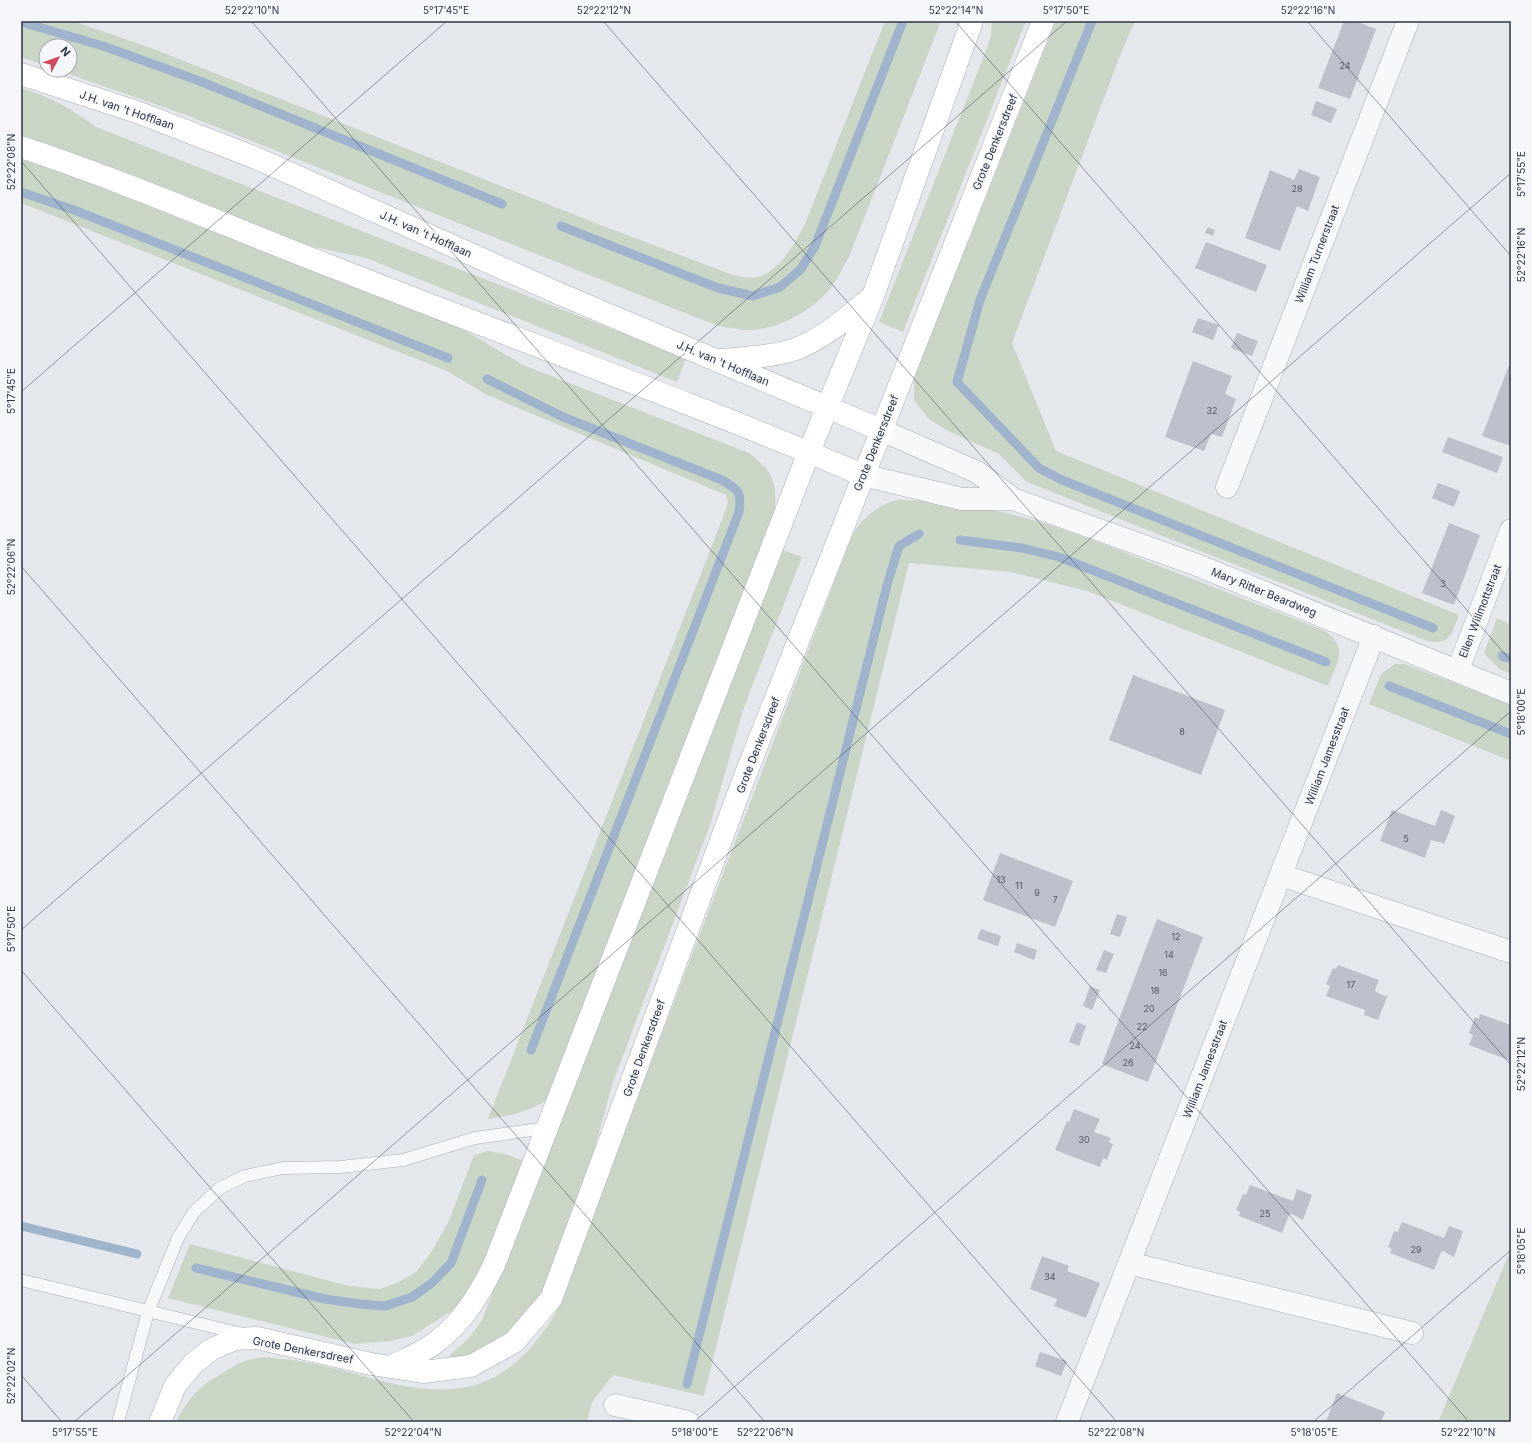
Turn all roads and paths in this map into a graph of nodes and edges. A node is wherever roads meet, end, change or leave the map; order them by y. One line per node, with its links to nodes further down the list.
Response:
1 (972, 21): 6 (street)
2 (1043, 21): 9 (street, Grote Denkersdreef)
3 (1408, 21): 12 (street, William Turnerstraat)
4 (21, 74): 7 (street, J.H. van 't Hofflaan)
5 (21, 147): 10 (street)
6 (873, 296): 7 (street); 8 (street)
7 (717, 360): 8 (street, J.H. van 't Hofflaan)
8 (827, 407): 9 (street, J.H. van 't Hofflaan); 10 (street)
9 (881, 430): 11 (street, Grote Denkersdreef); 13 (street, Mary Ritter Beardweg)
10 (809, 452): 11 (street); 20 (street)
11 (863, 475): 13 (street, Mary Ritter Beardweg); 26 (street, Grote Denkersdreef)
12 (1227, 487)
13 (1014, 499): 15 (street, Mary Ritter Beardweg)
14 (1511, 530): 16 (street, Ellen Willmottstraat)
15 (1374, 636): 16 (street, Mary Ritter Beardweg); 18 (street, William Jamesstraat)
16 (1458, 670): 17 (street, Mary Ritter Beardweg)
17 (1511, 693)
18 (1281, 875): 19 (street); 21 (street, William Jamesstraat)
19 (1511, 952)
20 (546, 1128): 23 (lane); 26 (street)
21 (1129, 1263): 24 (street); 31 (street, William Jamesstraat)
22 (21, 1280): 23 (lane)
23 (148, 1312): 25 (lane); 28 (lane)
24 (1412, 1333)
25 (257, 1338): 26 (street, Grote Denkersdreef); 29 (street, Grote Denkersdreef)
26 (392, 1366)
27 (615, 1405): 30 (street)
28 (118, 1422)
29 (160, 1422)
30 (688, 1422)
31 (1067, 1422)

